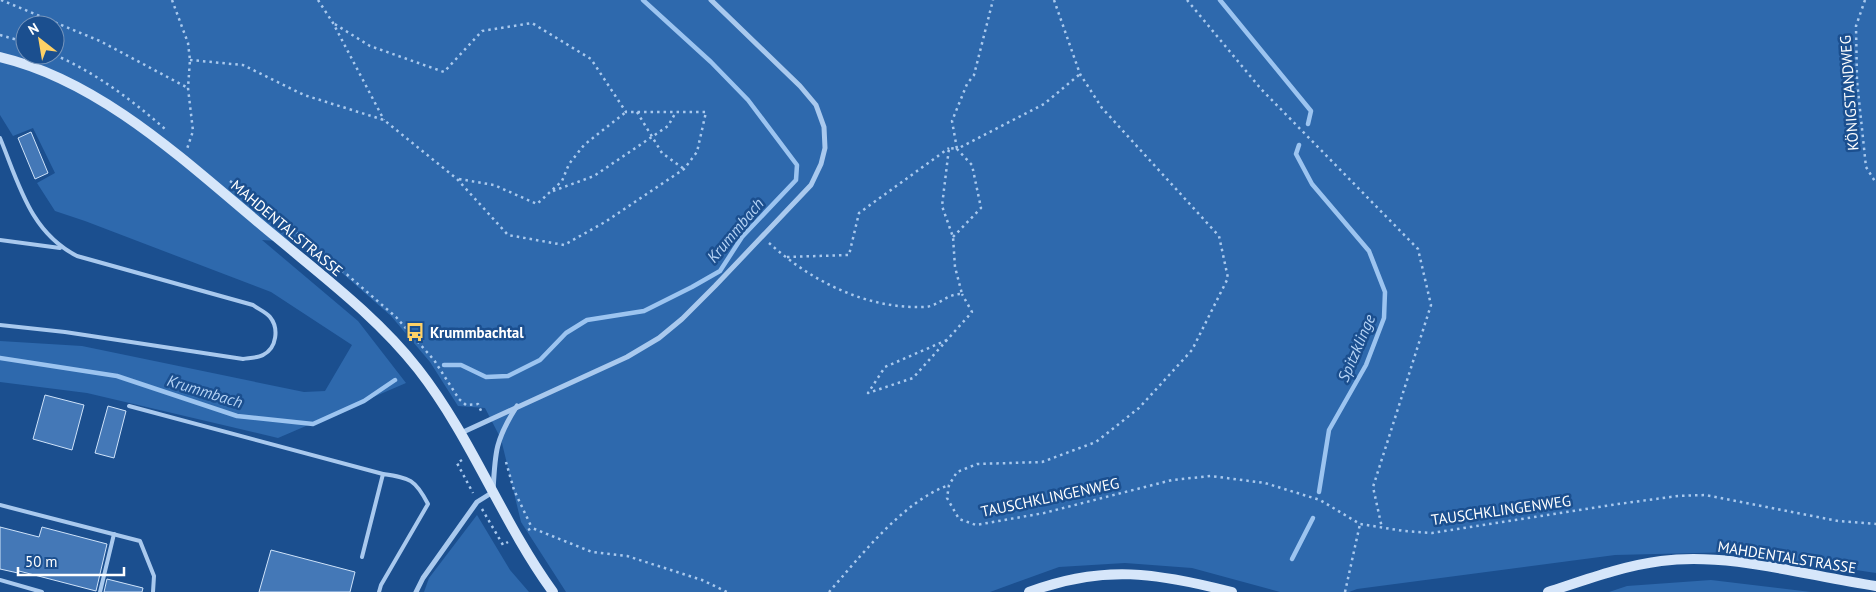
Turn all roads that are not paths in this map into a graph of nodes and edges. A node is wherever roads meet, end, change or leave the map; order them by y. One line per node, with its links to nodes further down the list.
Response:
1 (711, 0): 8 (street)
2 (0, 57): 9 (main road, MAHDENTALSTRASSE)
3 (0, 138): 5 (lane)
4 (0, 240): 5 (lane)
5 (61, 248): 6 (lane)
6 (0, 326)
7 (129, 406): 10 (lane)
8 (518, 406): 9 (street); 11 (street)
9 (460, 433): 11 (main road, MAHDENTALSTRASSE)
10 (383, 474): 14 (lane); 20 (lane)
11 (493, 492): 21 (street); 22 (main road, MAHDENTALSTRASSE)
12 (0, 505): 13 (lane)
13 (114, 534): 18 (lane); 19 (lane)
14 (362, 557)
15 (0, 580): 17 (lane)
16 (1876, 586): 25 (main road, MAHDENTALSTRASSE)
17 (42, 592)
18 (100, 592)
19 (153, 592)
20 (379, 592)
21 (416, 592)
22 (553, 592)
23 (1029, 592): 24 (main road)
24 (1232, 592)
25 (1548, 592)

